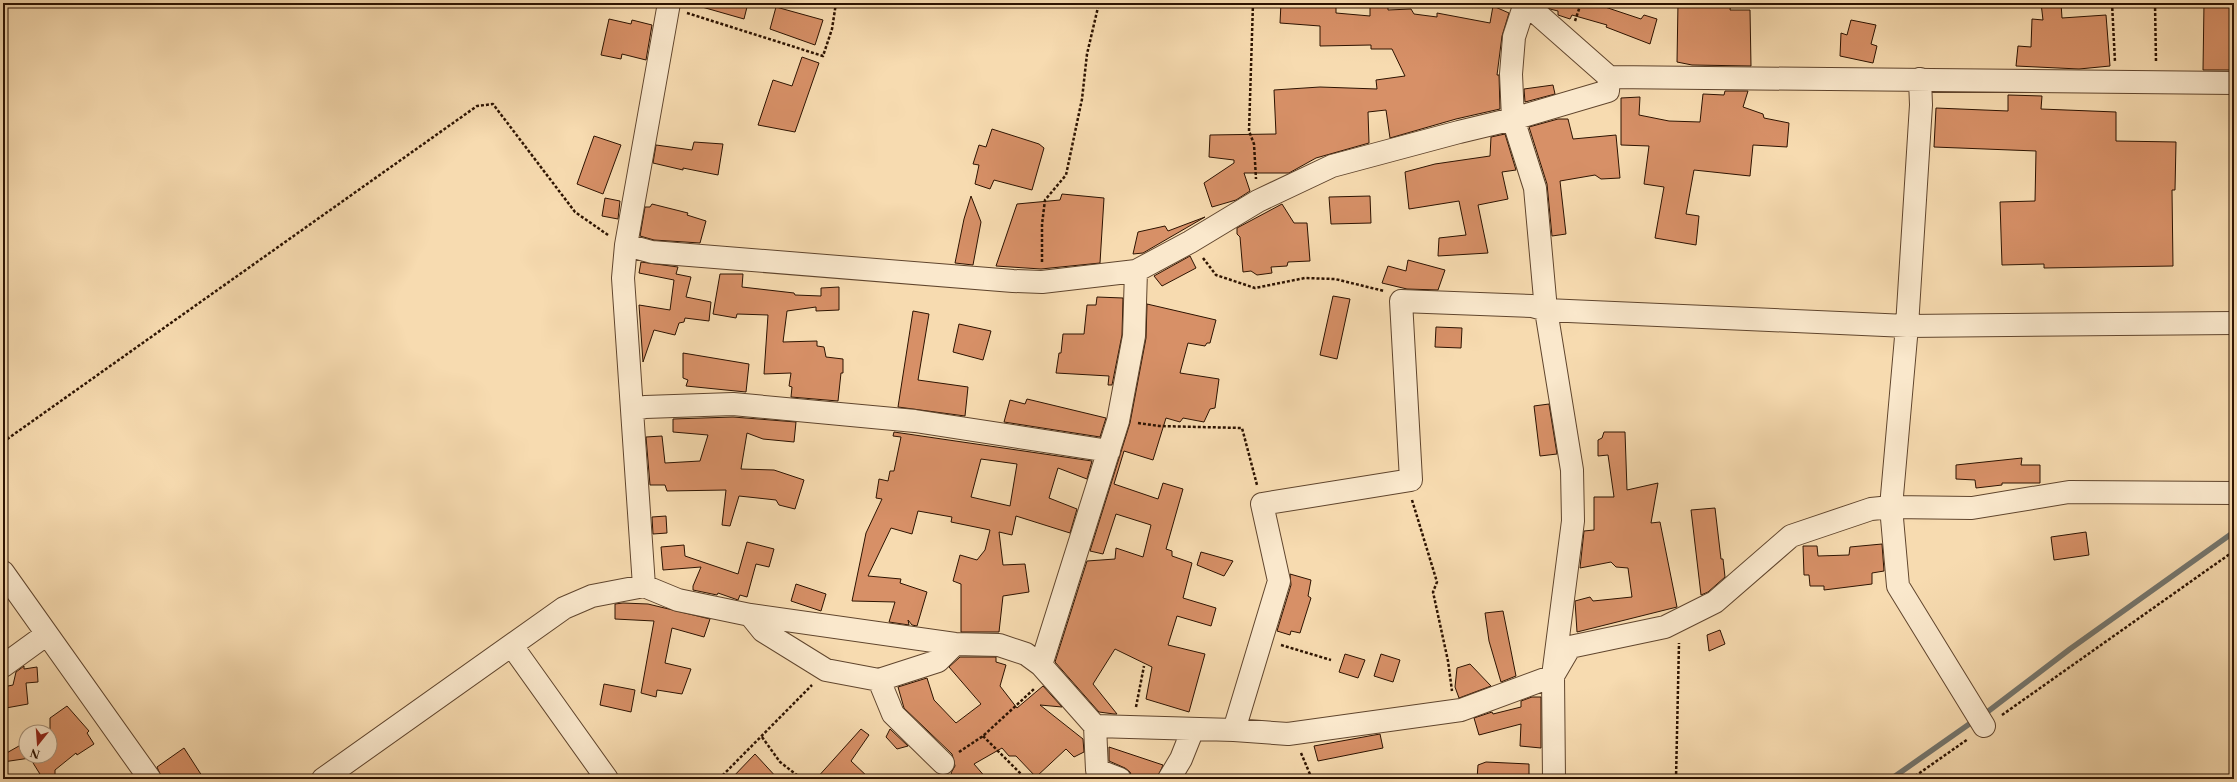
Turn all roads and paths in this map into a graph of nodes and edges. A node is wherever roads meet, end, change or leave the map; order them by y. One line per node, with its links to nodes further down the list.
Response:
1 (836, 3): 7 (path)
2 (1099, 3): 18 (path)
3 (1253, 3): 14 (path)
4 (1525, 3): 8 (street); 13 (street)
5 (2112, 3): 10 (path)
6 (2155, 3): 11 (path)
7 (668, 5): 16 (street)
8 (1609, 77): 9 (street); 13 (street)
9 (1920, 79): 10 (street); 22 (street)
10 (2117, 82): 11 (street)
11 (2157, 82): 12 (street)
12 (2234, 83)
13 (1513, 119): 14 (street); 20 (street)
14 (1258, 201): 15 (street)
15 (1190, 242): 17 (street); 19 (path)
16 (626, 245): 18 (street); 23 (street); 25 (path)
17 (1136, 271): 18 (street); 24 (street)
18 (1042, 282)
19 (1401, 301): 20 (street); 27 (street)
20 (1546, 310): 22 (street); 44 (street)
21 (2234, 323): 22 (street)
22 (1907, 326): 30 (street)
23 (632, 410): 26 (street); 33 (street)
24 (1118, 421): 26 (street); 29 (path)
25 (3, 442)
26 (1109, 451): 41 (street)
27 (1406, 480): 29 (street); 47 (path)
28 (2234, 493): 30 (street)
29 (1262, 504): 37 (street)
30 (1891, 507): 35 (street); 50 (street)
31 (2234, 551): 50 (path)
32 (3, 572): 36 (street)
33 (644, 586): 34 (street); 39 (street)
34 (750, 615): 38 (street); 45 (street)
35 (1666, 627): 44 (street); 67 (path)
36 (47, 634): 42 (street); 57 (street)
37 (1261, 640): 40 (path); 52 (street)
38 (955, 644): 41 (street); 45 (street)
39 (512, 646): 58 (street); 59 (street)
40 (1331, 660)
41 (1041, 664): 48 (street); 54 (path)
42 (3, 666)
43 (1144, 666): 49 (path)
44 (1553, 676): 47 (street); 66 (street)
45 (879, 680): 56 (street)
46 (813, 684): 55 (path)
47 (1454, 711): 53 (street)
48 (1095, 726): 49 (street); 63 (street)
49 (1132, 727): 51 (street)
50 (1985, 727): 68 (path)
51 (1193, 729): 52 (street); 64 (street)
52 (1234, 730): 53 (street)
53 (1288, 734): 65 (path)
54 (983, 736): 56 (path); 62 (path)
55 (762, 737): 60 (path); 61 (path)
56 (943, 763)
57 (150, 779)
58 (323, 779)
59 (607, 779)
60 (719, 779)
61 (802, 779)
62 (1026, 779)
63 (1120, 779)
64 (1169, 779)
65 (1312, 779)
66 (1554, 779)
67 (1676, 779)
68 (1911, 779)

